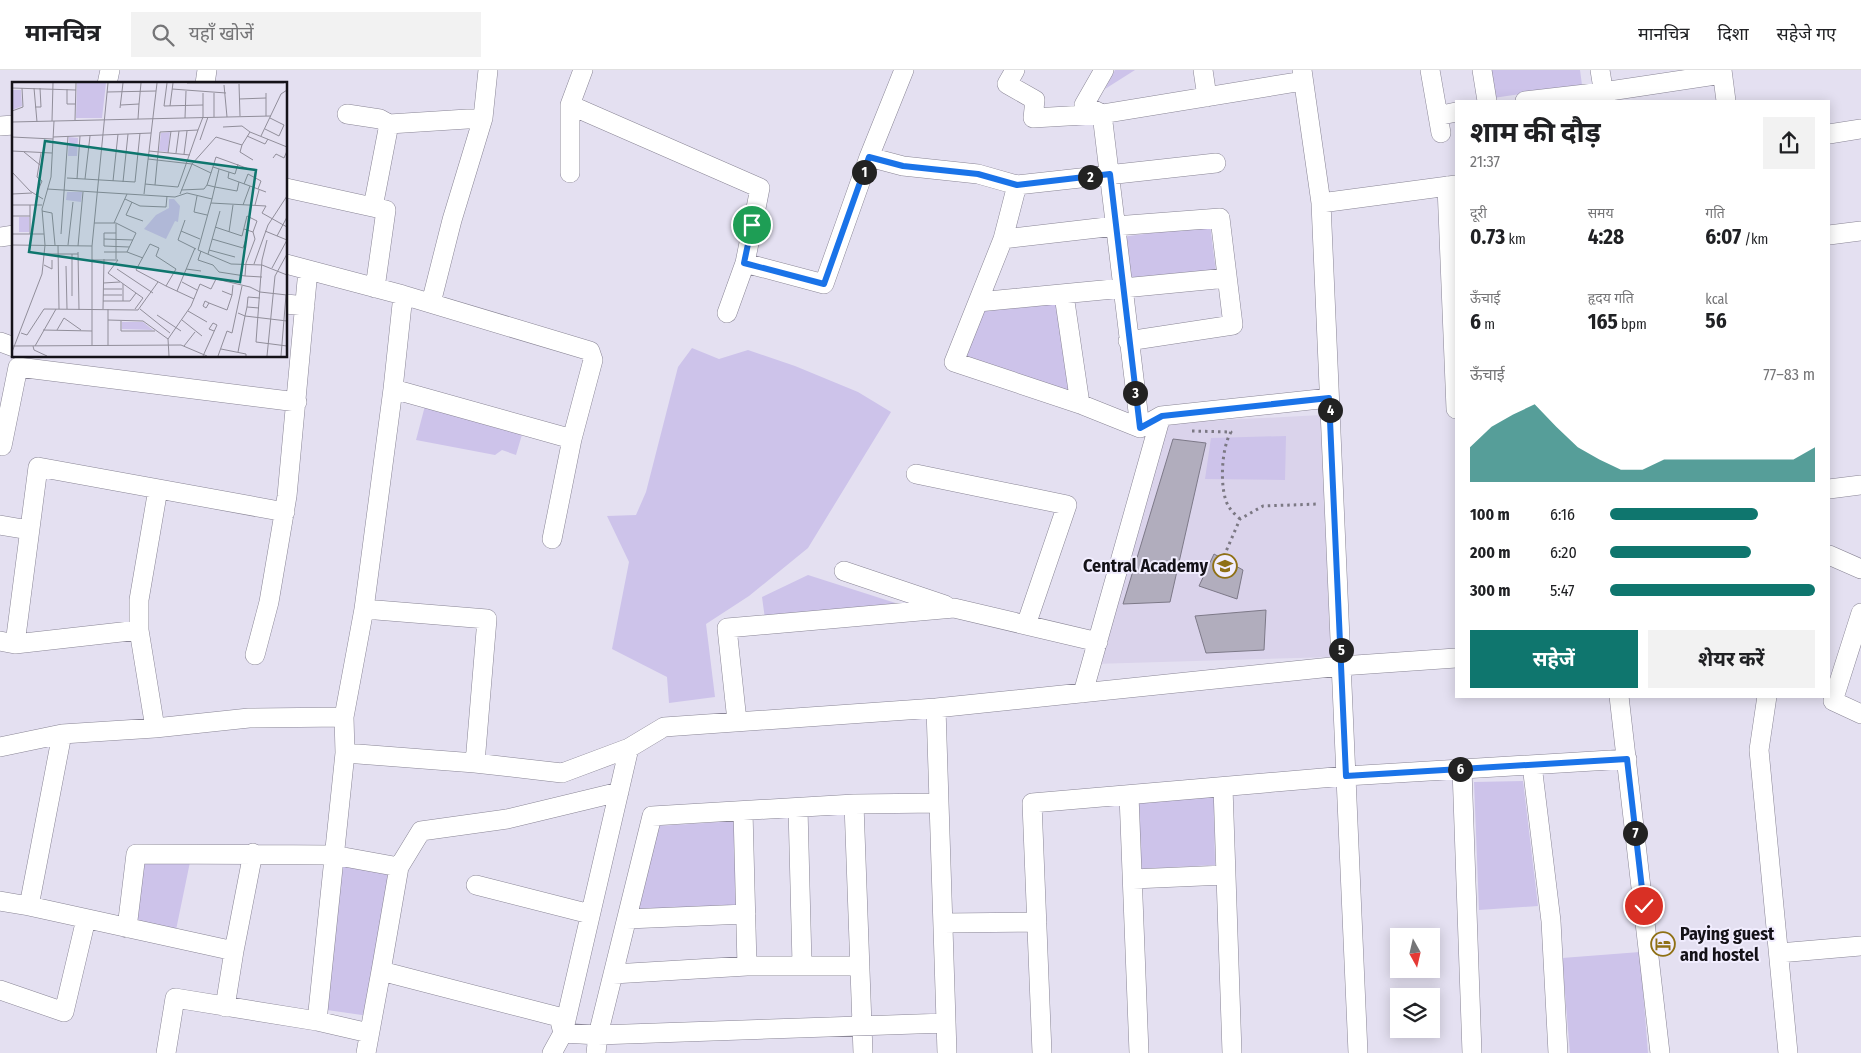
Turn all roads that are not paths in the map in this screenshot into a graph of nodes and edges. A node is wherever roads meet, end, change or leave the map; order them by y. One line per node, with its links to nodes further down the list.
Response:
1 (488, 70): 21 (street)
2 (583, 70): 17 (street)
3 (904, 70): 26 (street)
4 (1015, 70): 20 (street)
5 (1104, 70): 20 (street)
6 (1203, 70): 12 (street)
7 (1430, 70): 18 (street)
8 (1482, 70): 14 (street)
9 (1600, 70): 13 (street)
10 (1722, 72): 13 (street); 16 (street)
11 (1303, 75): 12 (street); 33 (street)
12 (1207, 97): 20 (street)
13 (1604, 97): 15 (street)
14 (1487, 100)
15 (1545, 100)
16 (1726, 100)
17 (570, 105): 28 (street); 39 (street)
18 (1447, 113): 24 (street)
19 (347, 114): 22 (street)
20 (1102, 114): 29 (street)
21 (484, 118): 22 (street); 48 (street)
22 (389, 124): 34 (street)
23 (1861, 129): 25 (street)
24 (1441, 133)
25 (1830, 134)
26 (869, 157): 30 (street); 39 (street)
27 (1216, 163): 29 (street)
28 (570, 173)
29 (1110, 174): 30 (street); 35 (street)
30 (1017, 185): 38 (street)
31 (1452, 185): 33 (street); 55 (street)
32 (288, 188): 34 (street)
33 (1320, 203): 57 (street)
34 (373, 207): 44 (street)
35 (1115, 226): 38 (street); 42 (street); 43 (street)
36 (1861, 230): 37 (street)
37 (1830, 235)
38 (1003, 239): 47 (street)
39 (744, 263): 51 (street)
40 (288, 265): 41 (street)
41 (308, 270): 44 (street); 50 (street)
42 (1227, 278): 43 (street); 52 (street)
43 (1124, 287): 45 (street); 52 (street)
44 (376, 288): 46 (street)
45 (1064, 294): 47 (street); 59 (street)
46 (403, 295): 48 (street); 56 (street)
47 (978, 302): 59 (street)
48 (431, 303): 62 (street)
49 (288, 304): 50 (street)
50 (305, 306): 58 (street)
51 (727, 313)
52 (1128, 341): 61 (street)
53 (0, 342): 54 (street)
54 (12, 346)
55 (1455, 353)
56 (394, 388): 62 (street); 76 (street)
57 (1329, 398): 60 (street); 84 (street)
58 (297, 402): 63 (street); 68 (street)
59 (1080, 404): 61 (street)
60 (1162, 416): 61 (street); 80 (street)
61 (1140, 428)
62 (572, 440): 71 (street)
63 (2, 446)
64 (916, 474): 78 (street)
65 (1861, 485): 67 (street)
66 (158, 489): 68 (street); 70 (street); 79 (street)
67 (1830, 489)
68 (285, 512): 82 (street)
69 (0, 525): 70 (street)
70 (30, 530): 81 (street)
71 (552, 539)
72 (1830, 555): 73 (street)
73 (1861, 569)
74 (844, 571): 75 (street)
75 (954, 608): 78 (street); 91 (street)
76 (364, 609): 90 (street); 98 (street)
77 (1861, 613): 89 (street)
78 (1026, 625): 80 (street)
79 (139, 630): 81 (street); 92 (street)
80 (1098, 642): 85 (street)
81 (7, 643)
82 (255, 655)
83 (1455, 658): 84 (street)
84 (1341, 666): 85 (street); 101 (street)
85 (1083, 693): 88 (street)
86 (1619, 698): 97 (street)
87 (1767, 698): 126 (street)
88 (936, 708): 91 (street); 105 (street)
89 (1861, 714)
90 (344, 717): 92 (street); 96 (street)
91 (737, 722): 95 (street)
92 (154, 728): 93 (street)
93 (62, 734): 94 (street); 116 (street)
94 (0, 747)
95 (629, 748): 98 (street); 103 (street)
96 (345, 753): 98 (street); 110 (street)
97 (1627, 759): 99 (street); 151 (street)
98 (474, 763)
99 (1532, 765): 100 (street); 150 (street)
100 (1462, 769): 101 (street); 149 (street)
101 (1346, 776): 102 (street); 148 (street)
102 (1223, 786): 104 (street); 112 (street)
103 (619, 792): 111 (street); 117 (street)
104 (1129, 795): 113 (street); 121 (street)
105 (939, 803): 106 (street); 122 (street)
106 (854, 804): 107 (street); 129 (street)
107 (798, 808): 108 (street); 127 (street)
108 (743, 811): 118 (street); 120 (street)
109 (253, 853): 110 (street); 123 (street); 125 (street)
110 (333, 855): 111 (street); 134 (street)
111 (399, 867): 130 (street)
112 (1225, 875): 113 (street); 147 (street)
113 (1133, 879): 146 (street)
114 (476, 885): 117 (street)
115 (0, 901): 116 (street)
116 (29, 906): 119 (street)
117 (590, 914): 137 (street)
118 (746, 914): 120 (street); 128 (street)
119 (86, 919): 123 (street); 132 (street)
120 (627, 919): 131 (street)
121 (1037, 922): 122 (street); 145 (street)
122 (943, 924): 135 (street)
123 (127, 928): 125 (street)
124 (1861, 946): 126 (street)
125 (234, 951): 133 (street)
126 (1779, 953): 152 (street)
127 (802, 964): 128 (street); 129 (street)
128 (747, 966): 131 (street)
129 (860, 966): 136 (street)
130 (381, 971): 137 (street); 138 (street)
131 (613, 974): 139 (street)
132 (0, 990)
133 (225, 1007): 134 (street); 140 (street)
134 (317, 1021): 138 (street)
135 (946, 1023): 136 (street); 144 (street)
136 (862, 1026): 139 (street); 143 (street)
137 (562, 1032): 139 (street); 142 (street)
138 (369, 1033): 141 (street)
139 (597, 1044)
140 (166, 1053)
141 (366, 1053)
142 (552, 1053)
143 (863, 1053)
144 (947, 1053)
145 (1042, 1053)
146 (1139, 1053)
147 (1232, 1053)
148 (1358, 1053)
149 (1472, 1053)
150 (1558, 1053)
151 (1660, 1053)
152 (1788, 1053)

